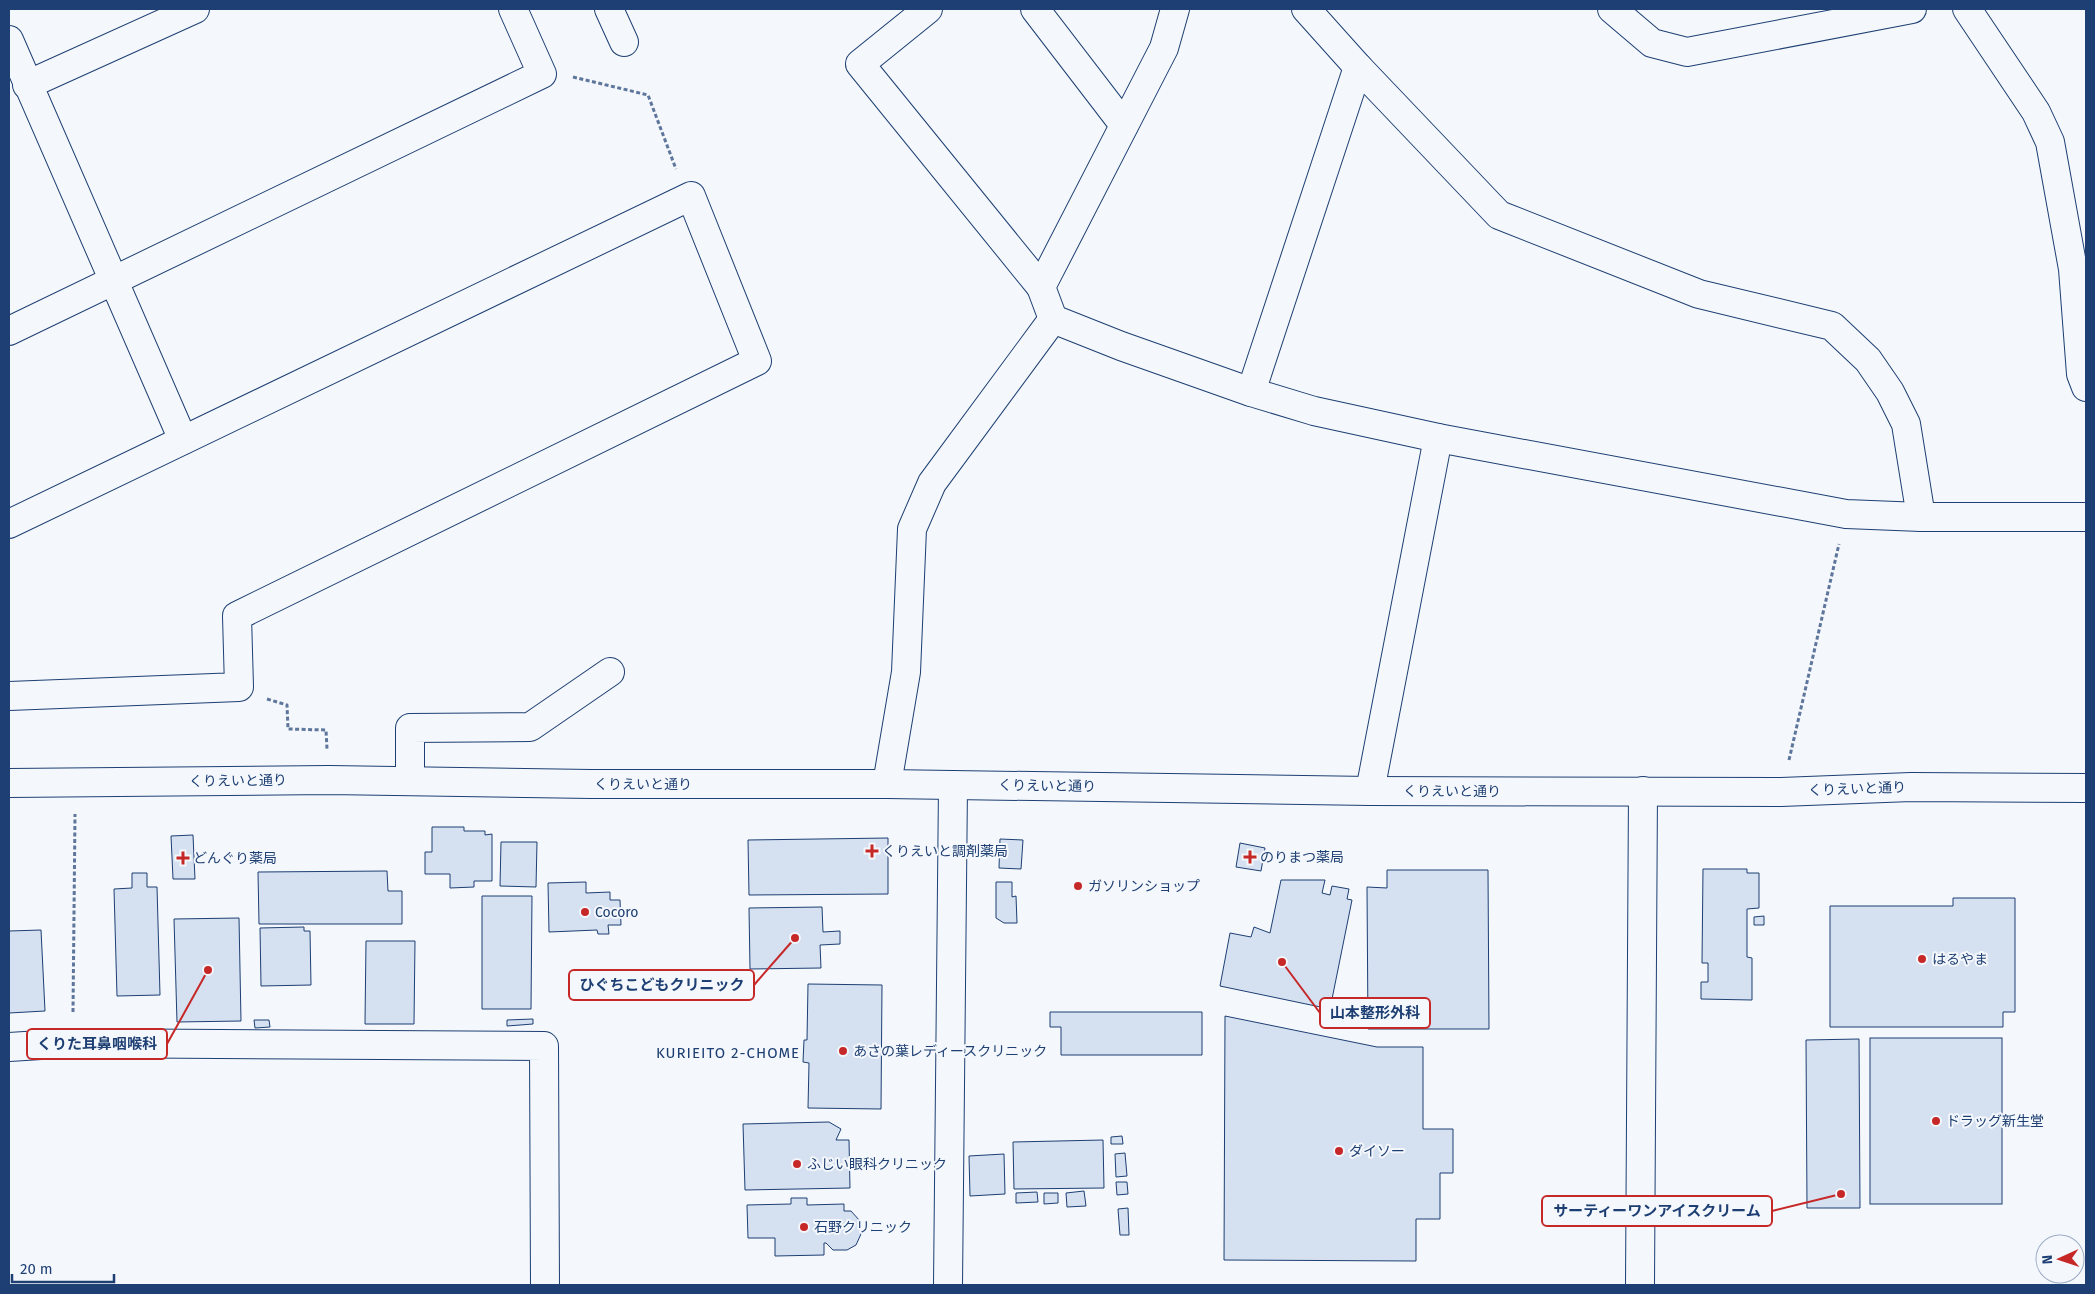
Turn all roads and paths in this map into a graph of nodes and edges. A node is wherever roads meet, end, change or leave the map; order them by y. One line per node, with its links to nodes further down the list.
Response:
1 (195, 9): 15 (street)
2 (513, 9): 14 (street)
3 (609, 9): 12 (street)
4 (928, 9): 19 (street)
5 (1035, 9): 16 (street)
6 (1175, 9): 16 (street)
7 (1306, 9): 13 (street)
8 (1612, 9): 9 (street)
9 (1912, 9)
10 (1967, 9): 22 (street)
11 (9, 40): 15 (street)
12 (624, 42)
13 (1358, 67): 23 (street); 28 (street)
14 (542, 74): 17 (path); 18 (street)
15 (27, 85): 18 (street)
16 (1124, 124): 19 (street)
17 (691, 196): 25 (street); 31 (street)
18 (113, 282): 21 (street); 25 (street)
19 (1041, 286): 20 (street)
20 (1053, 319): 23 (street); 37 (street)
21 (9, 332)
22 (2086, 386)
23 (1250, 392): 24 (street)
24 (1438, 438): 26 (street); 40 (street)
25 (183, 440): 29 (street)
26 (1846, 514): 28 (street); 42 (path)
27 (2086, 516): 28 (street)
28 (1922, 517)
29 (9, 524)
30 (610, 672): 35 (street)
31 (239, 688): 32 (street); 33 (path)
32 (9, 696)
33 (329, 780): 34 (street, くりえいと通り); 35 (street, くりえいと通り)
34 (75, 781): 36 (street, くりえいと通り); 43 (path)
35 (410, 781): 37 (street, くりえいと通り)
36 (9, 783)
37 (887, 784): 38 (street, くりえいと通り)
38 (953, 785): 40 (street, くりえいと通り); 46 (street)
39 (2086, 788): 42 (street, くりえいと通り)
40 (1370, 791): 41 (street, くりえいと通り)
41 (1644, 792): 42 (street, くりえいと通り); 47 (street)
42 (1781, 792)
43 (73, 1043): 44 (street); 45 (street)
44 (9, 1047)
45 (545, 1285)
46 (948, 1285)
47 (1640, 1285)

